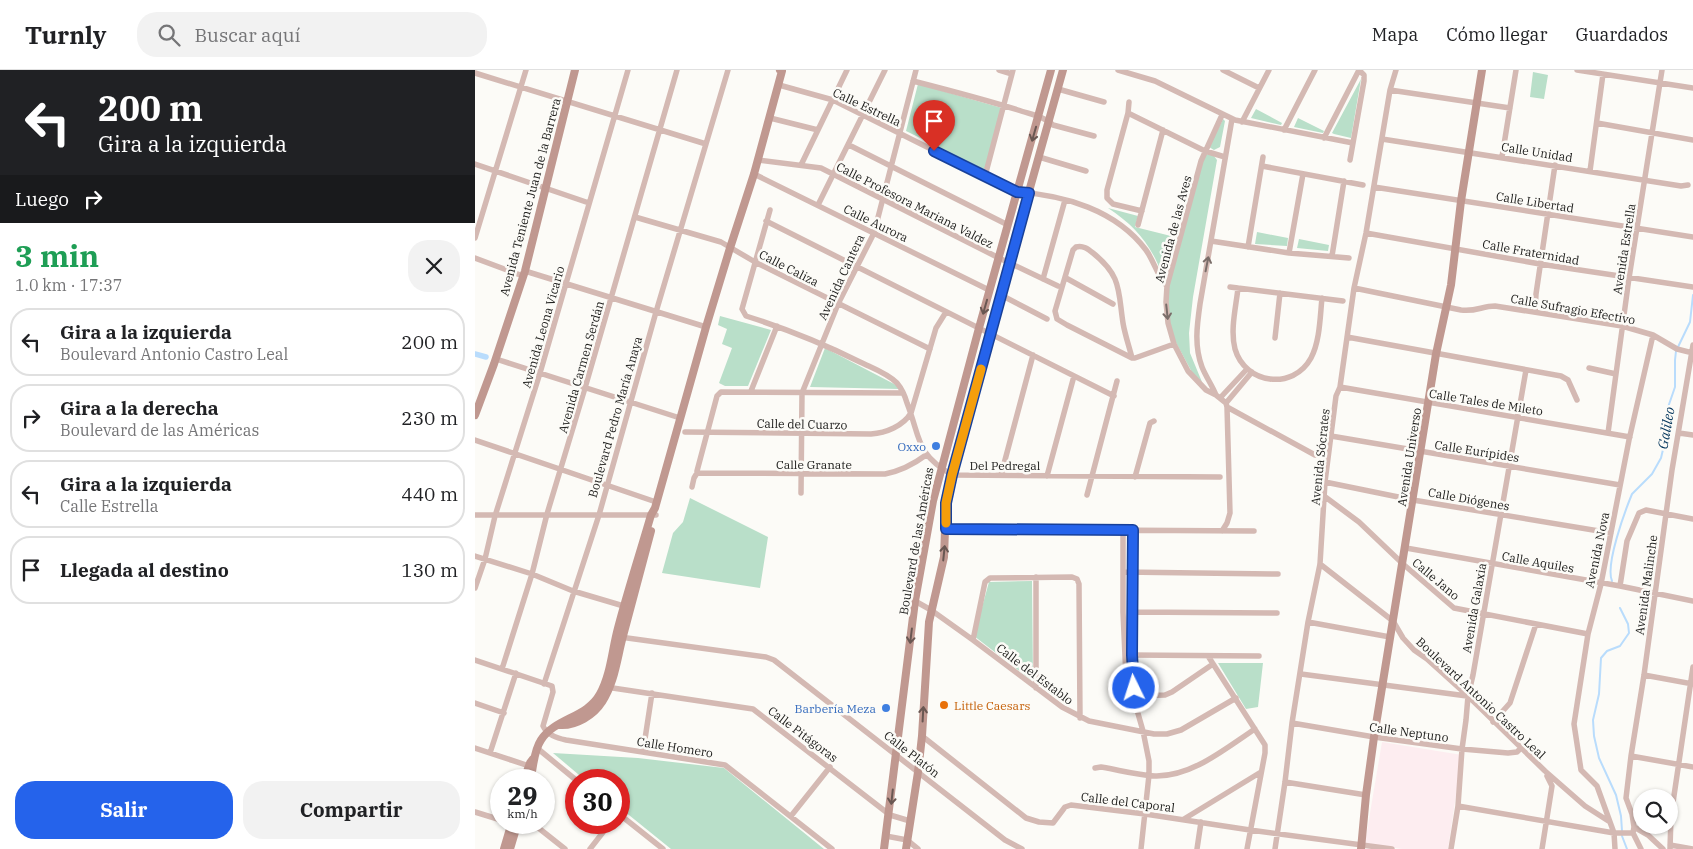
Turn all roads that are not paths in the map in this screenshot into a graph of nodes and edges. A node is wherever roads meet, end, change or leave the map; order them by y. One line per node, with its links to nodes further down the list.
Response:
1 (526, 70): 29 (street)
2 (575, 70): 35 (street, Avenida Teniente Juan de la Barrera)
3 (628, 70): 44 (street, Avenida Leona Vicario)
4 (677, 70): 54 (street, Avenida Carmen Serdán)
5 (728, 70): 62 (street, Boulevard Pedro María Anaya)
6 (782, 70): 28 (street)
7 (847, 70): 34 (street)
8 (885, 70): 42 (street)
9 (916, 70): 26 (street, Avenida Cantera)
10 (999, 70): 24 (street)
11 (1051, 70): 45 (street, Boulevard de las Américas)
12 (1063, 70): 32 (street, Boulevard de las Américas)
13 (1118, 70): 43 (street)
14 (1224, 70): 30 (street)
15 (1269, 70): 30 (street)
16 (1315, 70): 53 (street)
17 (1359, 70): 58 (street); 61 (street)
18 (1395, 70): 33 (street, Avenida Sócrates)
19 (1482, 70): 38 (street, Avenida Universo)
20 (1516, 70): 40 (street)
21 (1577, 70): 25 (street)
22 (1662, 70): 27 (street, Avenida Estrella)
23 (475, 72): 29 (street)
24 (1013, 72): 39 (street)
25 (1603, 74): 27 (street); 50 (street)
26 (913, 81): 39 (street); 56 (street, Avenida Cantera)
27 (1660, 83): 31 (street); 55 (street, Avenida Estrella)
28 (779, 85): 34 (street, Calle Estrella); 46 (street)
29 (521, 88): 35 (street); 77 (street)
30 (1259, 88): 49 (street)
31 (1693, 88)
32 (1058, 89): 36 (street); 48 (street, Boulevard de las Américas)
33 (1391, 90): 38 (street); 59 (street, Avenida Sócrates)
34 (833, 100): 42 (street, Calle Estrella); 51 (street)
35 (567, 102): 44 (street); 88 (street, Avenida Teniente Juan de la Barrera)
36 (1105, 102)
37 (1129, 102): 41 (street)
38 (1477, 103): 40 (street); 65 (street, Avenida Universo)
39 (1003, 106): 45 (street); 83 (street)
40 (1510, 108): 69 (street)
41 (1128, 113): 52 (street); 98 (street)
42 (864, 115): 56 (street, Calle Estrella); 63 (street)
43 (1222, 115): 47 (street); 64 (street, Avenida de las Aves)
44 (615, 116): 54 (street); 95 (street, Avenida Leona Vicario)
45 (1039, 117): 48 (street); 90 (street, Boulevard de las Américas, one-way to 90)
46 (770, 118): 51 (street); 70 (street)
47 (1232, 119): 49 (street); 67 (street, Avenida de las Aves)
48 (1049, 121): 57 (street); 66 (street, Boulevard de las Américas)
49 (1242, 122): 53 (street)
50 (1597, 123): 55 (street); 79 (street)
51 (818, 130): 73 (street)
52 (1163, 130): 64 (street); 98 (street)
53 (1284, 130): 58 (street)
54 (660, 131): 62 (street); 100 (street, Avenida Carmen Serdán)
55 (1653, 132): 60 (street); 84 (street, Avenida Estrella)
56 (899, 133): 74 (street, Avenida Cantera); 83 (street, Calle Estrella)
57 (1094, 136)
58 (1324, 138): 61 (street)
59 (1383, 139): 65 (street, Calle Unidad); 89 (street, Avenida Sócrates)
60 (1693, 140)
61 (1353, 143): 71 (street)
62 (706, 144): 105 (street, Boulevard Pedro María Anaya)
63 (849, 146): 74 (street); 82 (street)
64 (1205, 151): 67 (street); 129 (street, Avenida de las Aves)
65 (1469, 152): 69 (street, Calle Unidad); 94 (street, Avenida Universo)
66 (1039, 157): 78 (street); 91 (street, Boulevard de las Américas)
67 (1225, 157): 110 (street, Avenida de las Aves)
68 (1263, 157): 75 (street)
69 (1502, 157): 76 (street, Calle Unidad)
70 (758, 160): 73 (street, Calle Profesora Mariana Valdez); 80 (street)
71 (1350, 160)
72 (475, 164): 77 (street)
73 (801, 165): 82 (street, Calle Profesora Mariana Valdez)
74 (890, 166): 92 (street, Avenida Cantera); 102 (street)
75 (1262, 166): 81 (street); 111 (street)
76 (1555, 166): 79 (street, Calle Unidad); 99 (street)
77 (495, 170): 88 (street); 108 (street)
78 (1086, 171)
79 (1590, 171): 84 (street, Calle Unidad)
80 (754, 174): 96 (street, Calle Aurora); 112 (street)
81 (1303, 174): 85 (street); 114 (street)
82 (833, 175): 92 (street, Calle Profesora Mariana Valdez); 96 (street)
83 (985, 176): 90 (street, Calle Estrella)
84 (1645, 179): 87 (street, Calle Unidad); 104 (street, Avenida Estrella)
85 (1344, 181): 86 (street); 115 (street)
86 (1363, 185)
87 (1688, 185)
88 (546, 187): 95 (street); 123 (street, Avenida Teniente Juan de la Barrera)
89 (1374, 187): 94 (street, Calle Libertad); 107 (street, Avenida Sócrates)
90 (1017, 192): 91 (street, Calle Estrella); 102 (street, Boulevard de las Américas)
91 (1029, 193): 93 (street, Calle Estrella); 120 (street, Boulevard de las Américas)
92 (881, 200): 106 (street, Avenida Cantera); 117 (street, Calle Profesora Mariana Valdez)
93 (1065, 200): 126 (street); 129 (street, Calle Estrella)
94 (1461, 201): 99 (street, Calle Libertad); 113 (street, Avenida Universo)
95 (589, 203): 127 (street, Avenida Leona Vicario)
96 (818, 205): 106 (street, Calle Aurora)
97 (769, 210): 101 (street)
98 (1141, 212): 103 (street)
99 (1548, 214): 104 (street, Calle Libertad); 121 (street)
100 (635, 217): 105 (street, Calle Caliza); 138 (street, Avenida Carmen Serdán)
101 (766, 221): 119 (street); 122 (street)
102 (1008, 225): 117 (street, Boulevard de las Américas)
103 (1139, 225)
104 (1637, 229): 109 (street, Calle Libertad); 125 (street, Avenida Estrella)
105 (681, 230): 112 (street, Calle Caliza); 143 (street, Boulevard Pedro María Anaya)
106 (873, 233): 122 (street, Avenida Cantera); 134 (street, Calle Aurora)
107 (1366, 233): 113 (street, Calle Fraternidad); 133 (street, Avenida Sócrates)
108 (475, 238)
109 (1693, 238)
110 (1211, 242): 111 (street); 177 (street, Avenida de las Aves, one-way to 110)
111 (1248, 247): 114 (street)
112 (730, 248): 119 (street, Calle Caliza); 149 (street)
113 (1455, 249): 121 (street, Calle Fraternidad); 142 (street, Avenida Universo)
114 (1289, 253): 115 (street)
115 (1332, 256): 118 (street)
116 (475, 258): 123 (street)
117 (999, 258): 120 (street, Calle Profesora Mariana Valdez); 134 (street, Boulevard de las Américas)
118 (1349, 258)
119 (755, 262): 140 (street, Calle Caliza); 147 (street, Del Pedregal)
120 (1009, 262): 126 (street, Calle Profesora Mariana Valdez); 136 (street, Boulevard de las Américas)
121 (1540, 264): 125 (street, Calle Fraternidad); 145 (street)
122 (856, 267): 140 (street, Avenida Cantera); 144 (street)
123 (524, 273): 127 (street); 163 (street, Avenida Teniente Juan de la Barrera)
124 (1065, 278): 141 (street); 162 (street); 162 (street)
125 (1629, 278): 131 (street, Calle Fraternidad); 148 (street, Avenida Estrella)
126 (1043, 279): 128 (street, Calle Profesora Mariana Valdez)
127 (566, 283): 138 (street); 167 (street, Avenida Leona Vicario)
128 (1059, 286)
129 (1167, 286): 156 (street, Avenida de las Aves, one-way to 156)
130 (1230, 287): 132 (street)
131 (1693, 287)
132 (1238, 288): 135 (street); 165 (street)
133 (1354, 288): 142 (street, Calle Sufragio Efectivo); 153 (street, Avenida Sócrates)
134 (989, 290): 150 (street, Boulevard de las Américas, one-way to 150)
135 (1281, 293): 137 (street); 154 (street)
136 (1001, 295): 146 (street); 151 (street, Boulevard de las Américas)
137 (1322, 298): 139 (street); 165 (street)
138 (611, 299): 143 (street); 172 (street, Avenida Carmen Serdán)
139 (1343, 301)
140 (838, 304): 155 (street, Avenida Cantera); 158 (street, Calle Caliza)
141 (1113, 304)
142 (1447, 307): 145 (street, Calle Sufragio Efectivo); 160 (street, Avenida Universo)
143 (656, 312): 149 (street); 179 (street, Boulevard Pedro María Anaya)
144 (946, 312): 150 (street); 158 (street)
145 (1535, 312): 148 (street, Calle Sufragio Efectivo)
146 (1047, 319)
147 (777, 326): 155 (street, Del Pedregal); 173 (street)
148 (1622, 326): 152 (street, Calle Sufragio Efectivo); 168 (street, Avenida Estrella)
149 (706, 327): 185 (street)
150 (979, 328): 151 (street); 202 (street, Boulevard de las Américas)
151 (990, 333): 161 (street); 205 (street, Boulevard de las Américas)
152 (1653, 334): 159 (street, Calle Sufragio Efectivo); 194 (street, Avenida Nova)
153 (1347, 337): 160 (street); 171 (street, Avenida Sócrates)
154 (1275, 338)
155 (822, 343): 174 (street, Avenida Cantera); 175 (street, Del Pedregal)
156 (1174, 344): 162 (street); 177 (street, Avenida de las Aves)
157 (1693, 345): 159 (street, Avenida Malinche)
158 (930, 349): 182 (street)
159 (1692, 352): 191 (street, Avenida Malinche)
160 (1437, 354): 166 (street); 180 (street, Avenida Universo)
161 (1033, 355): 169 (street); 206 (street)
162 (1132, 358)
163 (496, 359): 167 (street); 183 (street, Avenida Teniente Juan de la Barrera)
164 (1589, 368): 168 (street)
165 (1250, 370): 177 (street); 181 (street)
166 (1526, 370): 178 (street); 184 (street, Avenida Galaxia)
167 (540, 373): 172 (street); 197 (street, Avenida Leona Vicario)
168 (1616, 374): 188 (street, Avenida Estrella)
169 (1075, 376): 176 (street); 207 (street)
170 (1117, 381): 176 (street)
171 (1340, 386): 180 (street, Calle Tales de Mileto); 192 (street, Avenida Sócrates)
172 (585, 388): 179 (street); 201 (street, Avenida Carmen Serdán)
173 (751, 391): 174 (street); 189 (street)
174 (802, 393): 175 (street); 190 (street, Avenida Cantera)
175 (903, 393): 182 (street, Del Pedregal)
176 (1114, 396): 208 (street)
177 (1218, 397): 181 (street, Avenida de las Aves)
178 (1577, 400)
179 (631, 402): 185 (street); 213 (street, Boulevard Pedro María Anaya)
180 (1429, 403): 184 (street, Calle Tales de Mileto); 196 (street, Avenida Universo)
181 (1227, 405): 199 (street, Avenida de las Aves); 232 (street)
182 (911, 413): 190 (street, Calle del Cuarzo); 198 (street, Del Pedregal)
183 (475, 415)
184 (1517, 417): 188 (street, Calle Tales de Mileto); 200 (street, Avenida Galaxia)
185 (680, 418): 221 (street)
186 (1154, 420): 209 (street)
187 (685, 432): 189 (street, Calle del Cuarzo)
188 (1608, 432): 194 (street, Calle Tales de Mileto)
189 (707, 433): 190 (street, Calle del Cuarzo); 203 (street)
190 (802, 433): 204 (street, Avenida Cantera)
191 (1679, 433): 193 (street); 223 (street, Avenida Malinche)
192 (1331, 436): 196 (street, Calle Eurípides); 211 (street, Avenida Sócrates)
193 (1693, 436)
194 (1630, 437): 212 (street, Avenida Nova)
195 (475, 440): 197 (street)
196 (1421, 452): 200 (street, Calle Eurípides); 219 (street, Avenida Universo)
197 (515, 453): 201 (street); 227 (street, Avenida Leona Vicario)
198 (926, 454): 202 (street, Del Pedregal); 204 (street, Calle Granate)
199 (1315, 455)
200 (1508, 466): 212 (street, Calle Eurípides); 226 (street, Avenida Galaxia)
201 (561, 468): 213 (street); 222 (street, Avenida Carmen Serdán)
202 (941, 468): 205 (street, Del Pedregal); 218 (street, Boulevard de las Américas)
203 (697, 473): 204 (street, Calle Granate); 214 (street)
204 (801, 474): 215 (street, Avenida Cantera)
205 (952, 475): 206 (street, Del Pedregal); 220 (street, Boulevard de las Américas)
206 (1001, 475): 207 (street, Del Pedregal)
207 (1047, 476): 208 (street, Del Pedregal)
208 (1092, 476): 209 (street, Del Pedregal); 216 (street)
209 (1135, 476): 210 (street, Del Pedregal)
210 (1220, 477)
211 (1325, 482): 217 (street, Avenida Sócrates); 219 (street, Calle Diógenes)
212 (1621, 485): 234 (street, Avenida Nova)
213 (607, 486): 221 (street); 225 (street, Boulevard Pedro María Anaya)
214 (692, 487)
215 (801, 493)
216 (1087, 495)
217 (1324, 496): 239 (street, Avenida Sócrates); 240 (street, Calle Jano)
218 (933, 500): 220 (street); 251 (street, Boulevard de las Américas)
219 (1413, 500): 226 (street, Calle Diógenes); 235 (street, Avenida Universo)
220 (946, 503): 229 (street, Boulevard de las Américas)
221 (654, 510): 225 (street); 253 (street)
222 (547, 514): 225 (street); 227 (street); 243 (street, Avenida Carmen Serdán)
223 (1666, 514): 228 (street); 247 (street); 250 (street, Avenida Malinche)
224 (475, 515): 227 (street)
225 (599, 515): 249 (street, Boulevard Pedro María Anaya)
226 (1500, 515): 234 (street, Calle Diógenes); 238 (street, Avenida Galaxia)
227 (495, 516): 237 (street, Avenida Leona Vicario)
228 (1693, 519)
229 (946, 529): 230 (street); 254 (street, Boulevard de las Américas, one-way to 229)
230 (1123, 530): 231 (street); 241 (street)
231 (1133, 530): 232 (street); 242 (street)
232 (1222, 531): 233 (street)
233 (1254, 531)
234 (1611, 533): 246 (street, Avenida Nova)
235 (1405, 548): 238 (street, Calle Aquiles); 240 (street, Avenida Universo)
236 (475, 556): 237 (street)
237 (485, 559): 243 (street); 248 (street, Avenida Leona Vicario)
238 (1492, 563): 246 (street, Calle Aquiles); 258 (street, Avenida Galaxia)
239 (1320, 564): 259 (street, Boulevard Antonio Castro Leal); 260 (street, Avenida Sócrates)
240 (1403, 564): 258 (street, Calle Jano); 259 (street, Avenida Universo)
241 (1123, 572): 242 (street); 255 (street)
242 (1133, 572): 244 (street); 256 (street)
243 (532, 574): 249 (street); 272 (street, Avenida Carmen Serdán)
244 (1277, 574)
245 (1036, 577): 265 (street); 280 (street); 287 (street)
246 (1604, 584): 247 (street, Calle Aquiles); 262 (street, Avenida Nova)
247 (1620, 586): 250 (street, Calle Aquiles)
248 (475, 588)
249 (573, 591): 253 (street); 276 (street, Boulevard Pedro María Anaya)
250 (1656, 594): 252 (street, Calle Aquiles); 275 (street, Avenida Malinche)
251 (915, 601): 254 (street, Calle del Establo); 301 (street, Boulevard de las Américas, one-way to 301)
252 (1693, 601)
253 (627, 607): 263 (street)
254 (931, 610): 265 (street, Calle del Establo); 293 (street, Boulevard de las Américas, one-way to 254)
255 (1123, 612): 256 (street); 266 (street)
256 (1132, 612): 257 (street); 266 (street)
257 (1277, 613)
258 (1484, 613): 261 (street, Calle Jano); 283 (street, Avenida Galaxia)
259 (1393, 621): 264 (street, Avenida Universo); 283 (street, Boulevard Antonio Castro Leal)
260 (1309, 622): 264 (street); 274 (street, Avenida Sócrates)
261 (1536, 624): 262 (street, Calle Jano); 288 (street)
262 (1588, 634): 327 (street, Avenida Nova)
263 (619, 637): 279 (street); 301 (street, Calle Platón)
264 (1391, 637): 278 (street, Avenida Universo)
265 (973, 640): 280 (street, Calle del Establo)
266 (1129, 655): 267 (street); 282 (street)
267 (1208, 656): 268 (street); 270 (street)
268 (1259, 656)
269 (475, 660): 272 (street)
270 (1213, 664): 282 (street); 284 (street)
271 (1693, 666): 277 (street)
272 (502, 669): 273 (street)
273 (516, 673): 276 (street); 286 (street)
274 (1301, 674): 278 (street); 289 (street, Avenida Sócrates)
275 (1644, 675): 277 (street); 302 (street, Avenida Malinche)
276 (544, 684): 291 (street)
277 (1692, 684): 304 (street)
278 (1382, 686): 283 (street); 294 (street, Avenida Universo)
279 (607, 687): 281 (street, Calle Pitágoras); 291 (street)
280 (1037, 688): 287 (street, Calle del Establo)
281 (652, 693): 299 (street); 305 (street, Calle Pitágoras)
282 (1132, 696): 292 (street)
283 (1467, 696): 288 (street, Boulevard Antonio Castro Leal); 298 (street, Avenida Galaxia)
284 (1236, 698): 290 (street); 292 (street, Calle del Establo)
285 (475, 704): 286 (street)
286 (504, 713): 300 (street)
287 (1081, 718): 292 (street, Calle del Establo)
288 (1493, 722): 297 (street, Boulevard Antonio Castro Leal)
289 (1292, 723): 294 (street, Calle Neptuno); 315 (street, Avenida Sócrates)
290 (1255, 729): 313 (street); 314 (street)
291 (547, 732): 296 (street); 299 (street, Calle Homero)
292 (1143, 732): 314 (street)
293 (922, 736): 312 (street, Boulevard de las Américas); 319 (street, Calle del Caporal)
294 (1374, 737): 298 (street, Calle Neptuno); 316 (street, Avenida Universo)
295 (475, 748): 300 (street)
296 (537, 748): 303 (street); 310 (street)
297 (1521, 748): 298 (street, Calle Neptuno); 311 (street, Boulevard Antonio Castro Leal)
298 (1461, 749): 317 (street, Avenida Galaxia)
299 (643, 752): 321 (street, Calle Homero)
300 (490, 753): 303 (street)
301 (896, 755): 312 (street, Calle Platón); 320 (street, Boulevard de las Américas, one-way to 320)
302 (1631, 756): 304 (street); 330 (street, Avenida Malinche)
303 (532, 764): 308 (street); 309 (street)
304 (1678, 764): 306 (street); 340 (street)
305 (830, 767): 320 (street, Calle Pitágoras); 321 (street)
306 (1693, 767)
307 (1095, 768): 314 (street)
308 (530, 769)
309 (531, 769)
310 (565, 771)
311 (1545, 771): 324 (street); 327 (street, Boulevard Antonio Castro Leal)
312 (918, 772): 325 (street, Boulevard de las Américas); 341 (street, Calle Platón)
313 (1261, 772): 323 (street); 329 (street)
314 (1149, 775): 319 (street)
315 (1285, 782): 316 (street); 336 (street, Avenida Sócrates)
316 (1366, 795): 339 (street, Avenida Universo)
317 (1458, 806): 324 (street); 356 (street, Avenida Galaxia)
318 (475, 812): 322 (street)
319 (1145, 814): 323 (street, Calle del Caporal); 351 (street)
320 (889, 815): 325 (street, Calle Pitágoras); 337 (street, Boulevard de las Américas)
321 (791, 816): 347 (street, Calle Homero)
322 (490, 817)
323 (1184, 820): 326 (street, Calle del Caporal)
324 (1547, 820): 331 (street); 357 (street)
325 (910, 821): 338 (street, Boulevard de las Américas)
326 (1201, 822): 329 (street, Calle del Caporal); 352 (street)
327 (1610, 822): 331 (street)
328 (630, 823): 346 (street)
329 (1249, 830): 336 (street, Calle del Caporal); 353 (street)
330 (1632, 831): 331 (street); 359 (street, Avenida Malinche); 360 (street)
331 (1616, 833): 358 (street)
332 (509, 834): 342 (street)
333 (512, 834): 343 (street)
334 (546, 834): 344 (street)
335 (602, 834): 345 (street)
336 (1277, 834): 339 (street, Calle del Caporal); 354 (street, Avenida Sócrates)
337 (887, 836): 338 (street); 348 (street, Boulevard de las Américas)
338 (907, 840): 349 (street, Boulevard de las Américas); 350 (street)
339 (1361, 847): 355 (street, Calle del Caporal)
340 (1670, 847): 361 (street)
341 (1019, 848)
342 (504, 849)
343 (510, 849)
344 (565, 849)
345 (590, 849)
346 (663, 849)
347 (833, 849)
348 (884, 849)
349 (906, 849)
350 (919, 849)
351 (1141, 849)
352 (1197, 849)
353 (1247, 849)
354 (1275, 849)
355 (1392, 849)
356 (1451, 849)
357 (1542, 849)
358 (1615, 849)
359 (1641, 849)
360 (1663, 849)
361 (1693, 849)

